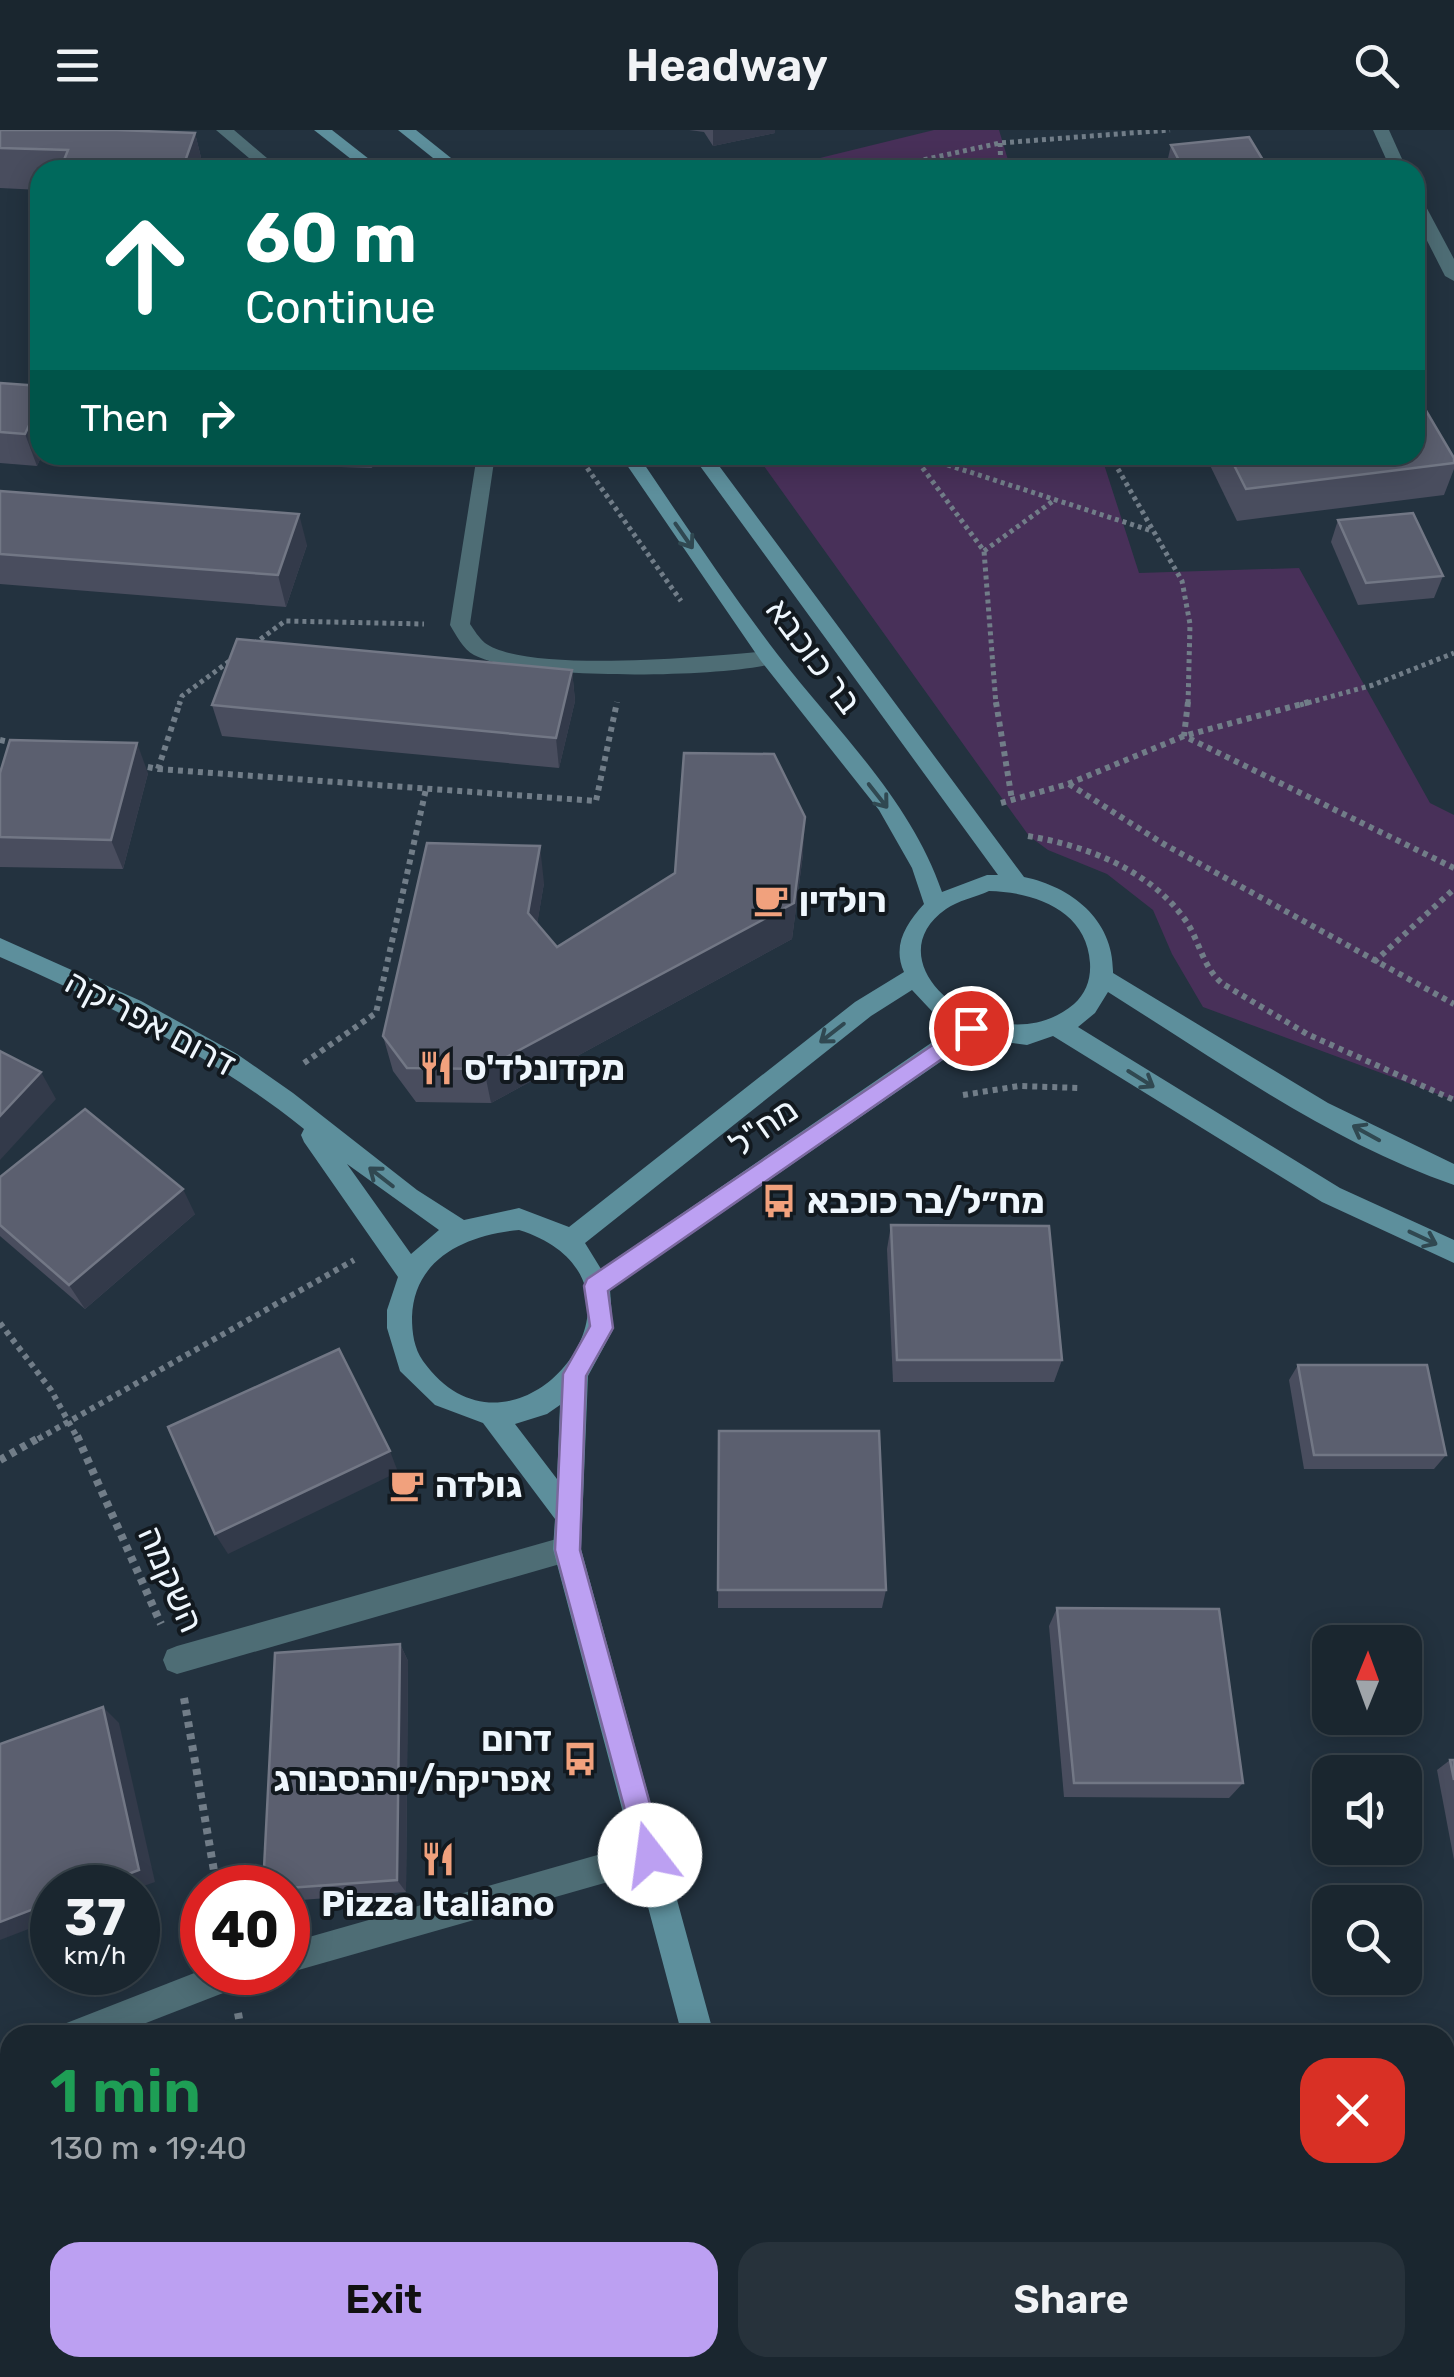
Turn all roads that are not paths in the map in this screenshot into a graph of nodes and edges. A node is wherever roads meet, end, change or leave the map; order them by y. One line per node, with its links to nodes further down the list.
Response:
1 (224, 130): 5 (street)
2 (322, 130): 6 (main road)
3 (406, 130): 7 (main road)
4 (1381, 130): 8 (street)
5 (261, 160)
6 (362, 160)
7 (445, 160)
8 (1394, 160)
9 (1425, 220): 10 (street)
10 (1454, 276)
11 (484, 465): 14 (street)
12 (636, 465): 14 (main road, בר כוכבא, one-way to 14)
13 (708, 465): 15 (main road, בר כוכבא)
14 (770, 658): 16 (main road, בר כוכבא, one-way to 16)
15 (1017, 884): 16 (main road); 19 (main road)
16 (934, 902): 18 (main road)
17 (0, 947): 22 (main road, דרום אפריקה)
18 (913, 978): 21 (main road); 25 (main road, מח"ל, one-way to 25)
19 (1103, 978): 20 (main road); 23 (main road, one-way to 19)
20 (1058, 1027): 21 (main road); 26 (main road, one-way to 26)
21 (971, 1028): 28 (main road, מח"ל)
22 (296, 1110): 24 (main road, דרום אפריקה, one-way to 22); 27 (main road, דרום אפריקה)
23 (1454, 1175)
24 (462, 1231): 25 (main road); 27 (main road)
25 (568, 1242): 28 (main road)
26 (1454, 1252)
27 (410, 1274): 30 (main road)
28 (596, 1286): 29 (main road)
29 (574, 1374): 30 (main road); 31 (main road)
30 (492, 1414): 31 (main road)
31 (568, 1515): 32 (main road)
32 (567, 1550): 33 (street); 34 (main road)
33 (178, 1660)
34 (650, 1855): 35 (street); 38 (main road)
35 (310, 1952)
36 (180, 1994): 37 (street)
37 (100, 2025)
38 (695, 2025)

